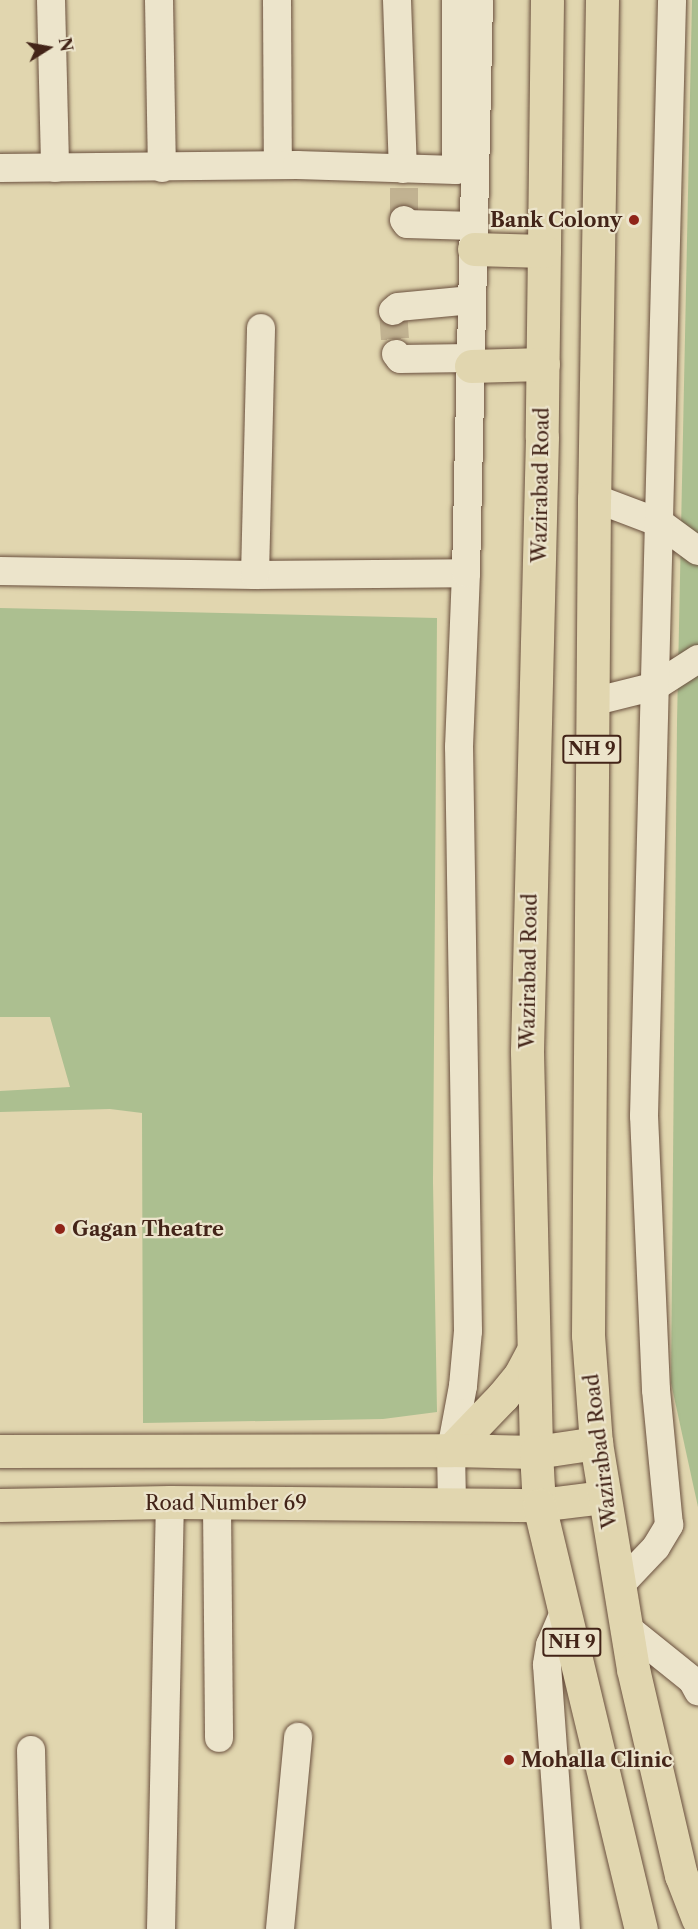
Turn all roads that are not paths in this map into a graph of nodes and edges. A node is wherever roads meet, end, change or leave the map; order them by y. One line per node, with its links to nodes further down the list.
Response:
1 (51, 0): 12 (street)
2 (159, 0): 13 (street)
3 (277, 0): 10 (street)
4 (397, 0): 14 (street)
5 (456, 0): 14 (street)
6 (479, 0): 15 (street)
7 (547, 0): 18 (main road, Wazirabad Road / NH 9)
8 (603, 0): 25 (main road, Wazirabad Road / NH 9)
9 (672, 0): 26 (street)
10 (278, 165): 13 (street); 14 (street)
11 (0, 168): 12 (street)
12 (55, 168): 13 (street)
13 (162, 168)
14 (404, 178): 15 (street)
15 (475, 183): 17 (street)
16 (404, 220): 17 (street)
17 (474, 238): 18 (main road); 19 (street)
18 (544, 251): 24 (main road, Wazirabad Road / NH 9)
19 (472, 300): 20 (street); 23 (street)
20 (393, 311)
21 (261, 328): 30 (street)
22 (396, 354): 23 (street)
23 (471, 362): 24 (main road); 29 (street)
24 (543, 364): 34 (main road, Wazirabad Road / NH 9)
25 (594, 498): 26 (street); 33 (main road, Wazirabad Road / NH 9)
26 (660, 524): 27 (street); 32 (street)
27 (698, 550)
28 (0, 571): 30 (street)
29 (466, 573): 30 (street); 36 (street)
30 (255, 575)
31 (698, 659): 32 (street)
32 (656, 686): 33 (street); 45 (street)
33 (592, 702): 35 (main road, Wazirabad Road / NH 9)
34 (533, 1351): 36 (main road); 38 (main road, Wazirabad Road / NH 9)
35 (596, 1443): 38 (main road); 39 (main road, Wazirabad Road / NH 9)
36 (451, 1450): 37 (main road); 38 (main road); 41 (street)
37 (0, 1451)
38 (536, 1452): 44 (main road, Wazirabad Road / NH 9)
39 (603, 1497): 44 (main road, Road Number 69); 45 (main road, Wazirabad Road / NH 9)
40 (170, 1502): 42 (main road, Road Number 69); 43 (main road, Road Number 69); 54 (street)
41 (452, 1503): 42 (main road, Road Number 69); 44 (main road, Road Number 69)
42 (217, 1504): 50 (street)
43 (0, 1505)
44 (539, 1505): 46 (main road, Wazirabad Road / NH 9)
45 (620, 1585): 47 (main road, Wazirabad Road / NH 9)
46 (565, 1610): 56 (street); 57 (main road, Wazirabad Road / NH 9)
47 (626, 1627): 48 (street); 52 (main road, Wazirabad Road / NH 9)
48 (698, 1691)
49 (298, 1737): 55 (street)
50 (219, 1738)
51 (31, 1750): 53 (street)
52 (698, 1919)
53 (35, 1929)
54 (161, 1929)
55 (280, 1929)
56 (566, 1929)
57 (641, 1929)

